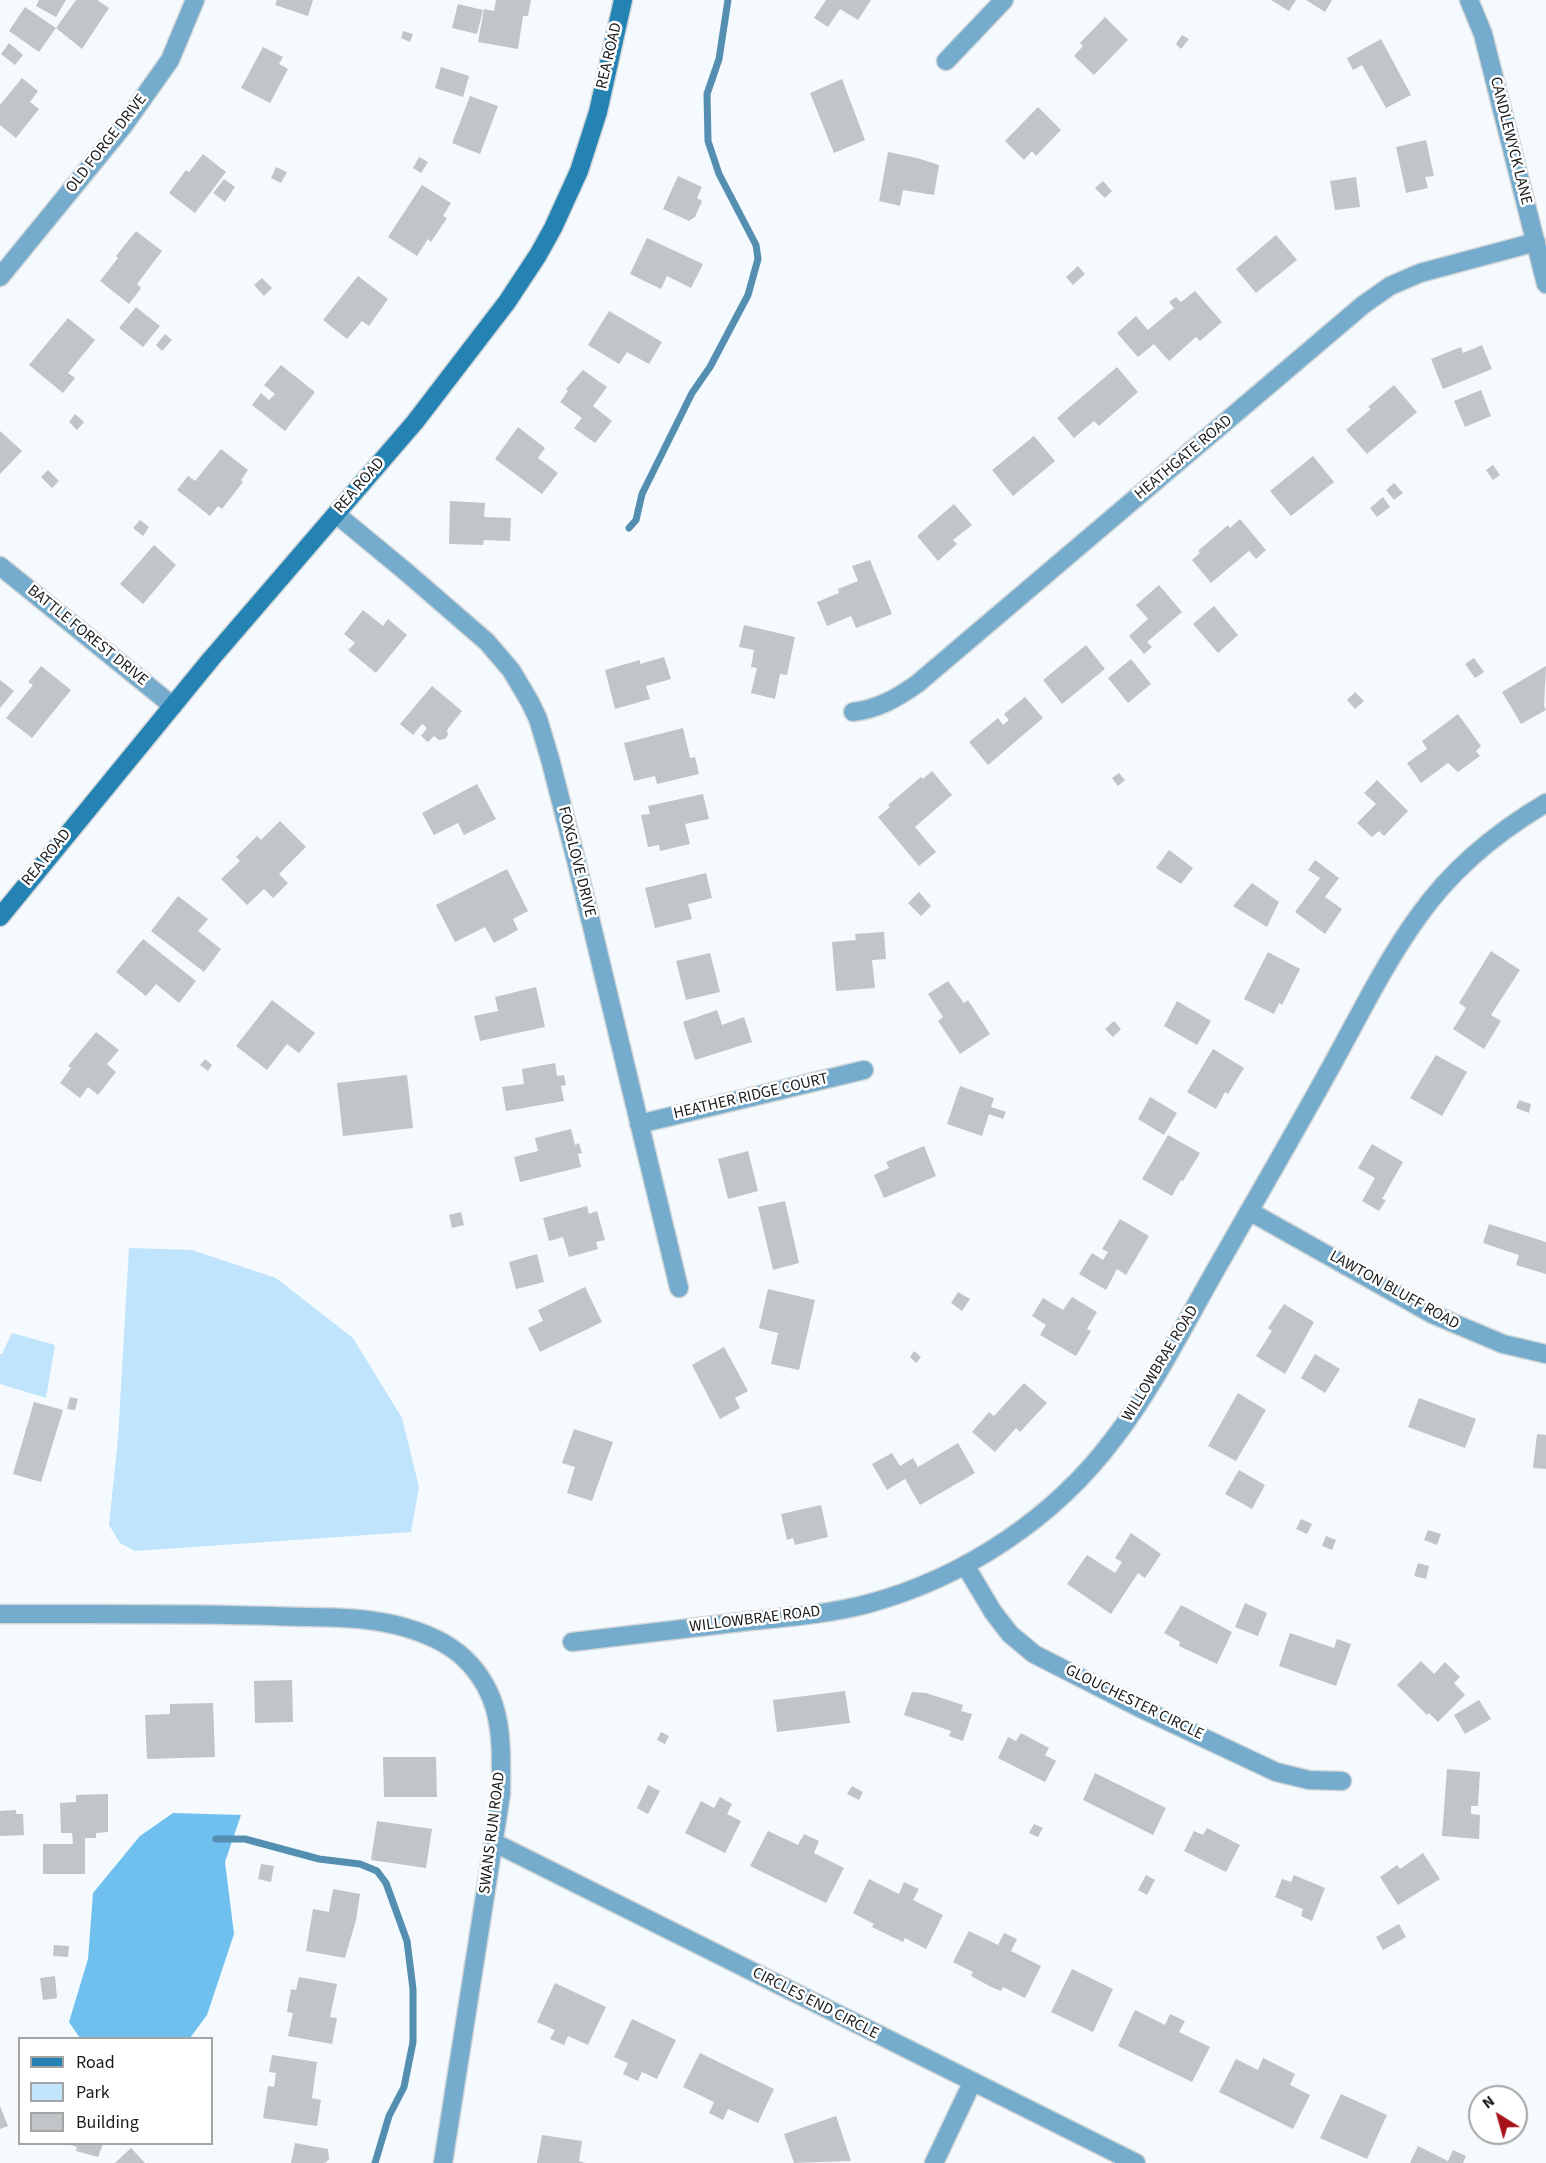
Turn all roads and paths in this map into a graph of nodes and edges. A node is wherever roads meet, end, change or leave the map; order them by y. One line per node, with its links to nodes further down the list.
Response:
1 (195, 0): 7 (street, OLD FORGE DRIVE)
2 (623, 0): 9 (main road, REA ROAD)
3 (1004, 0): 5 (street)
4 (1469, 0): 6 (street, CANDLEWYCK LANE)
5 (946, 61)
6 (1536, 242): 8 (street, CANDLEWYCK LANE); 12 (street, HEATHGATE ROAD)
7 (0, 277)
8 (1546, 284)
9 (336, 514): 11 (main road, REA ROAD); 16 (street, FOXGLOVE DRIVE)
10 (0, 566): 11 (street, BATTLE FOREST DRIVE)
11 (173, 706): 14 (main road, REA ROAD)
12 (853, 712)
13 (1546, 803): 17 (street, WILLOWBRAE ROAD)
14 (0, 917)
15 (864, 1070): 16 (street, HEATHER RIDGE COURT)
16 (639, 1124): 18 (street, FOXGLOVE DRIVE)
17 (1249, 1211): 19 (street, LAWTON BLUFF ROAD); 20 (street, WILLOWBRAE ROAD)
18 (679, 1288)
19 (1546, 1354)
20 (965, 1564): 22 (street, WILLOWBRAE ROAD); 23 (street, GLOUCHESTER CIRCLE)
21 (0, 1614): 24 (street, SWANS RUN ROAD)
22 (572, 1642)
23 (1342, 1781)
24 (495, 1843): 25 (street, CIRCLES END CIRCLE); 26 (street, SWANS RUN ROAD)
25 (972, 2083): 27 (street); 28 (street, CIRCLES END CIRCLE)
26 (443, 2163)
27 (934, 2163)
28 (1136, 2163)

